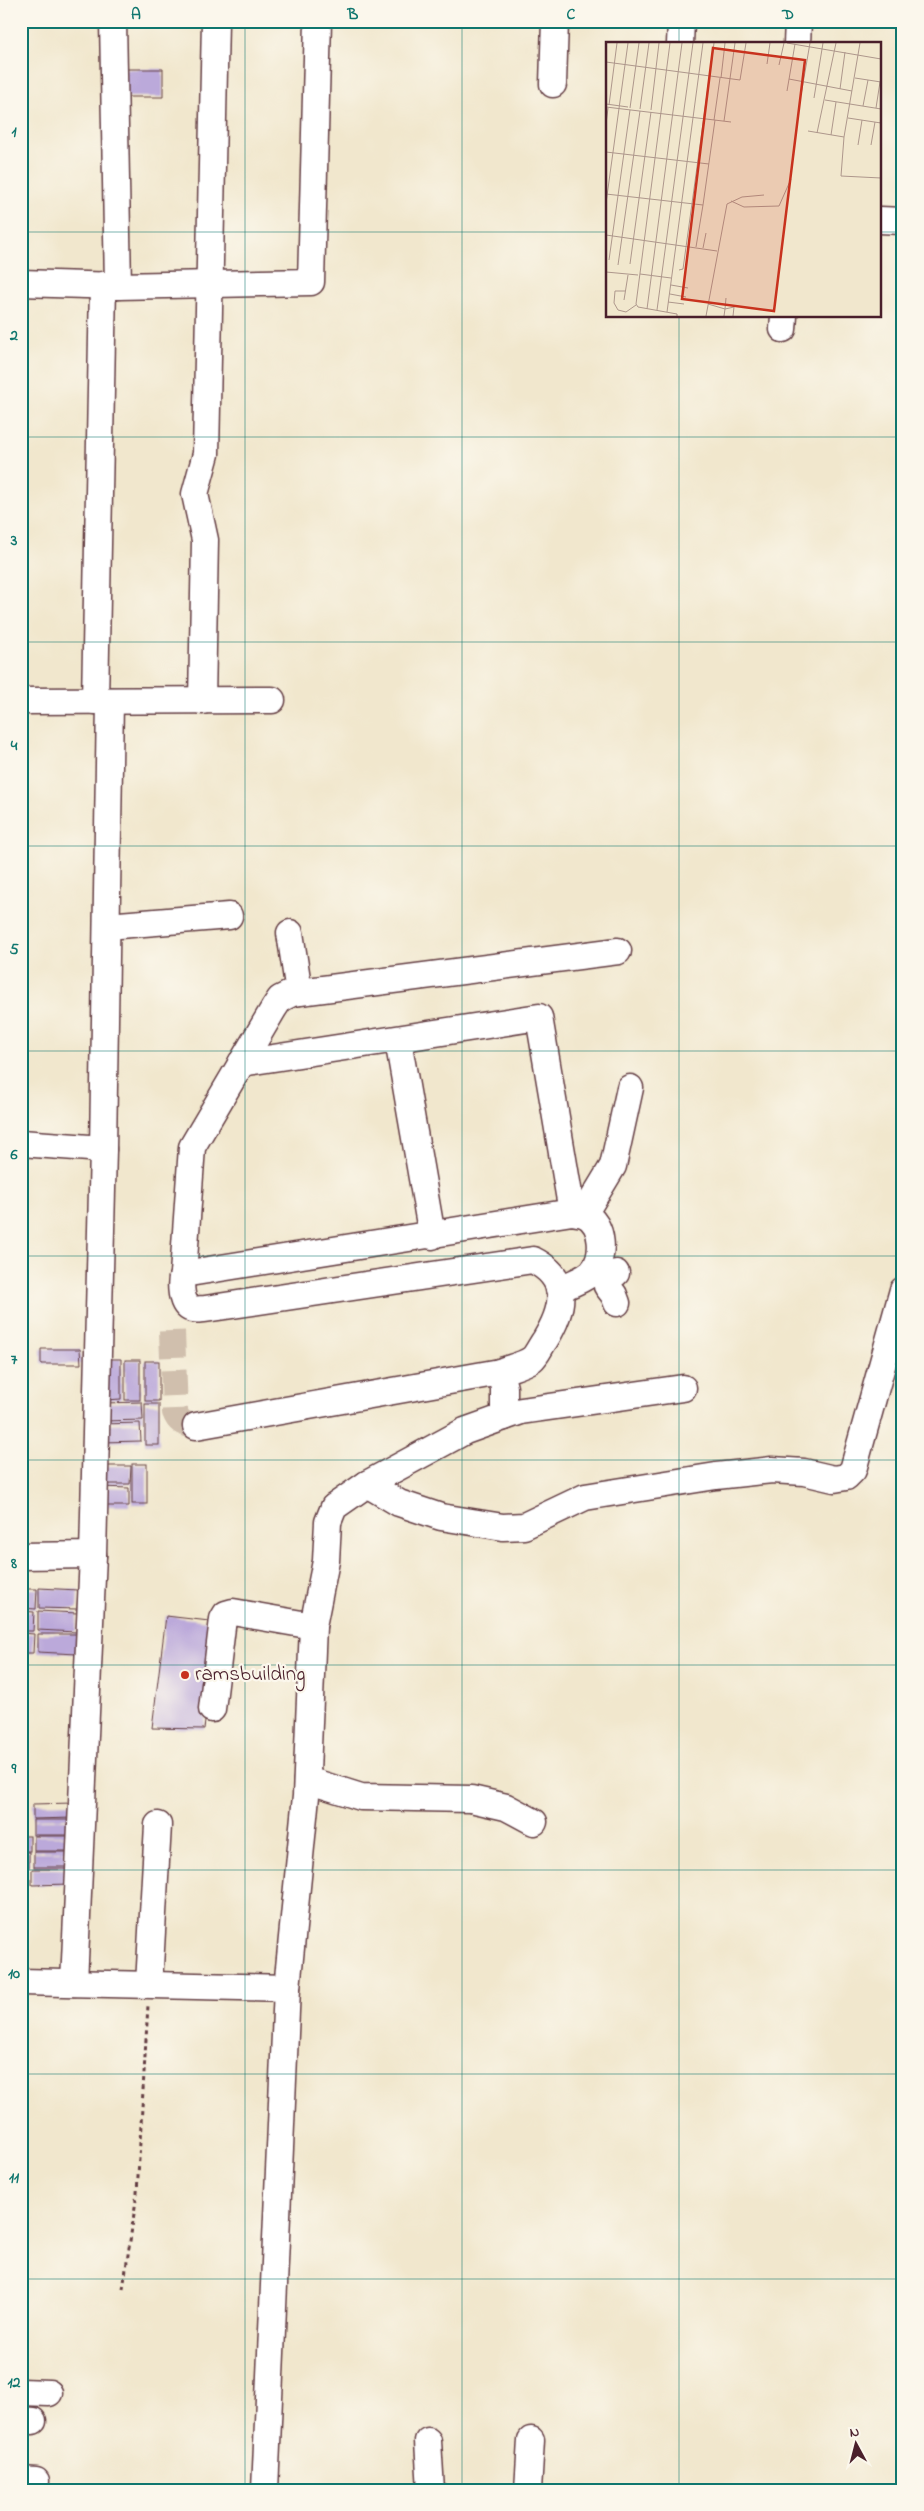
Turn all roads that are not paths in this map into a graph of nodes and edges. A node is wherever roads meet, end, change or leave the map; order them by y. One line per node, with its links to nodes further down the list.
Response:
1 (113, 21): 14 (street)
2 (215, 21): 13 (street)
3 (318, 21): 13 (street)
4 (555, 21): 9 (street)
5 (681, 21): 7 (street)
6 (798, 21): 8 (street)
7 (680, 42)
8 (797, 42)
9 (553, 84)
10 (882, 220): 11 (street)
11 (903, 222)
12 (21, 283): 14 (street)
13 (211, 284): 14 (street); 17 (street)
14 (110, 286): 16 (street)
15 (272, 700): 17 (street)
16 (103, 701): 17 (street); 18 (street); 20 (street)
17 (202, 701)
18 (21, 702)
19 (230, 916): 20 (street)
20 (106, 926): 28 (street)
21 (290, 933): 23 (street)
22 (618, 951): 23 (street)
23 (299, 992): 25 (street)
24 (398, 1040): 25 (street); 29 (street); 30 (street)
25 (241, 1063): 31 (street)
26 (630, 1088): 29 (street)
27 (21, 1143): 28 (street)
28 (103, 1149): 41 (street)
29 (578, 1213): 30 (street); 32 (street)
30 (432, 1236): 31 (street)
31 (183, 1274): 34 (street)
32 (583, 1277): 33 (street); 34 (street)
33 (613, 1288)
34 (560, 1290): 36 (street)
35 (903, 1290): 40 (street)
36 (500, 1372): 38 (street); 39 (street)
37 (683, 1388): 38 (street)
38 (504, 1417): 40 (street)
39 (196, 1426)
40 (367, 1484): 43 (street)
41 (94, 1555): 42 (street); 49 (street)
42 (21, 1556)
43 (314, 1626): 44 (street); 45 (street)
44 (212, 1709)
45 (307, 1780): 46 (street); 51 (street)
46 (534, 1822)
47 (158, 1825): 50 (street)
48 (21, 1982): 49 (street)
49 (74, 1983): 50 (street)
50 (149, 1984): 51 (street)
51 (287, 1988): 56 (street)
52 (21, 2392): 53 (street)
53 (49, 2393)
54 (531, 2440): 58 (street)
55 (428, 2441): 57 (street)
56 (265, 2490)
57 (431, 2490)
58 (528, 2490)

